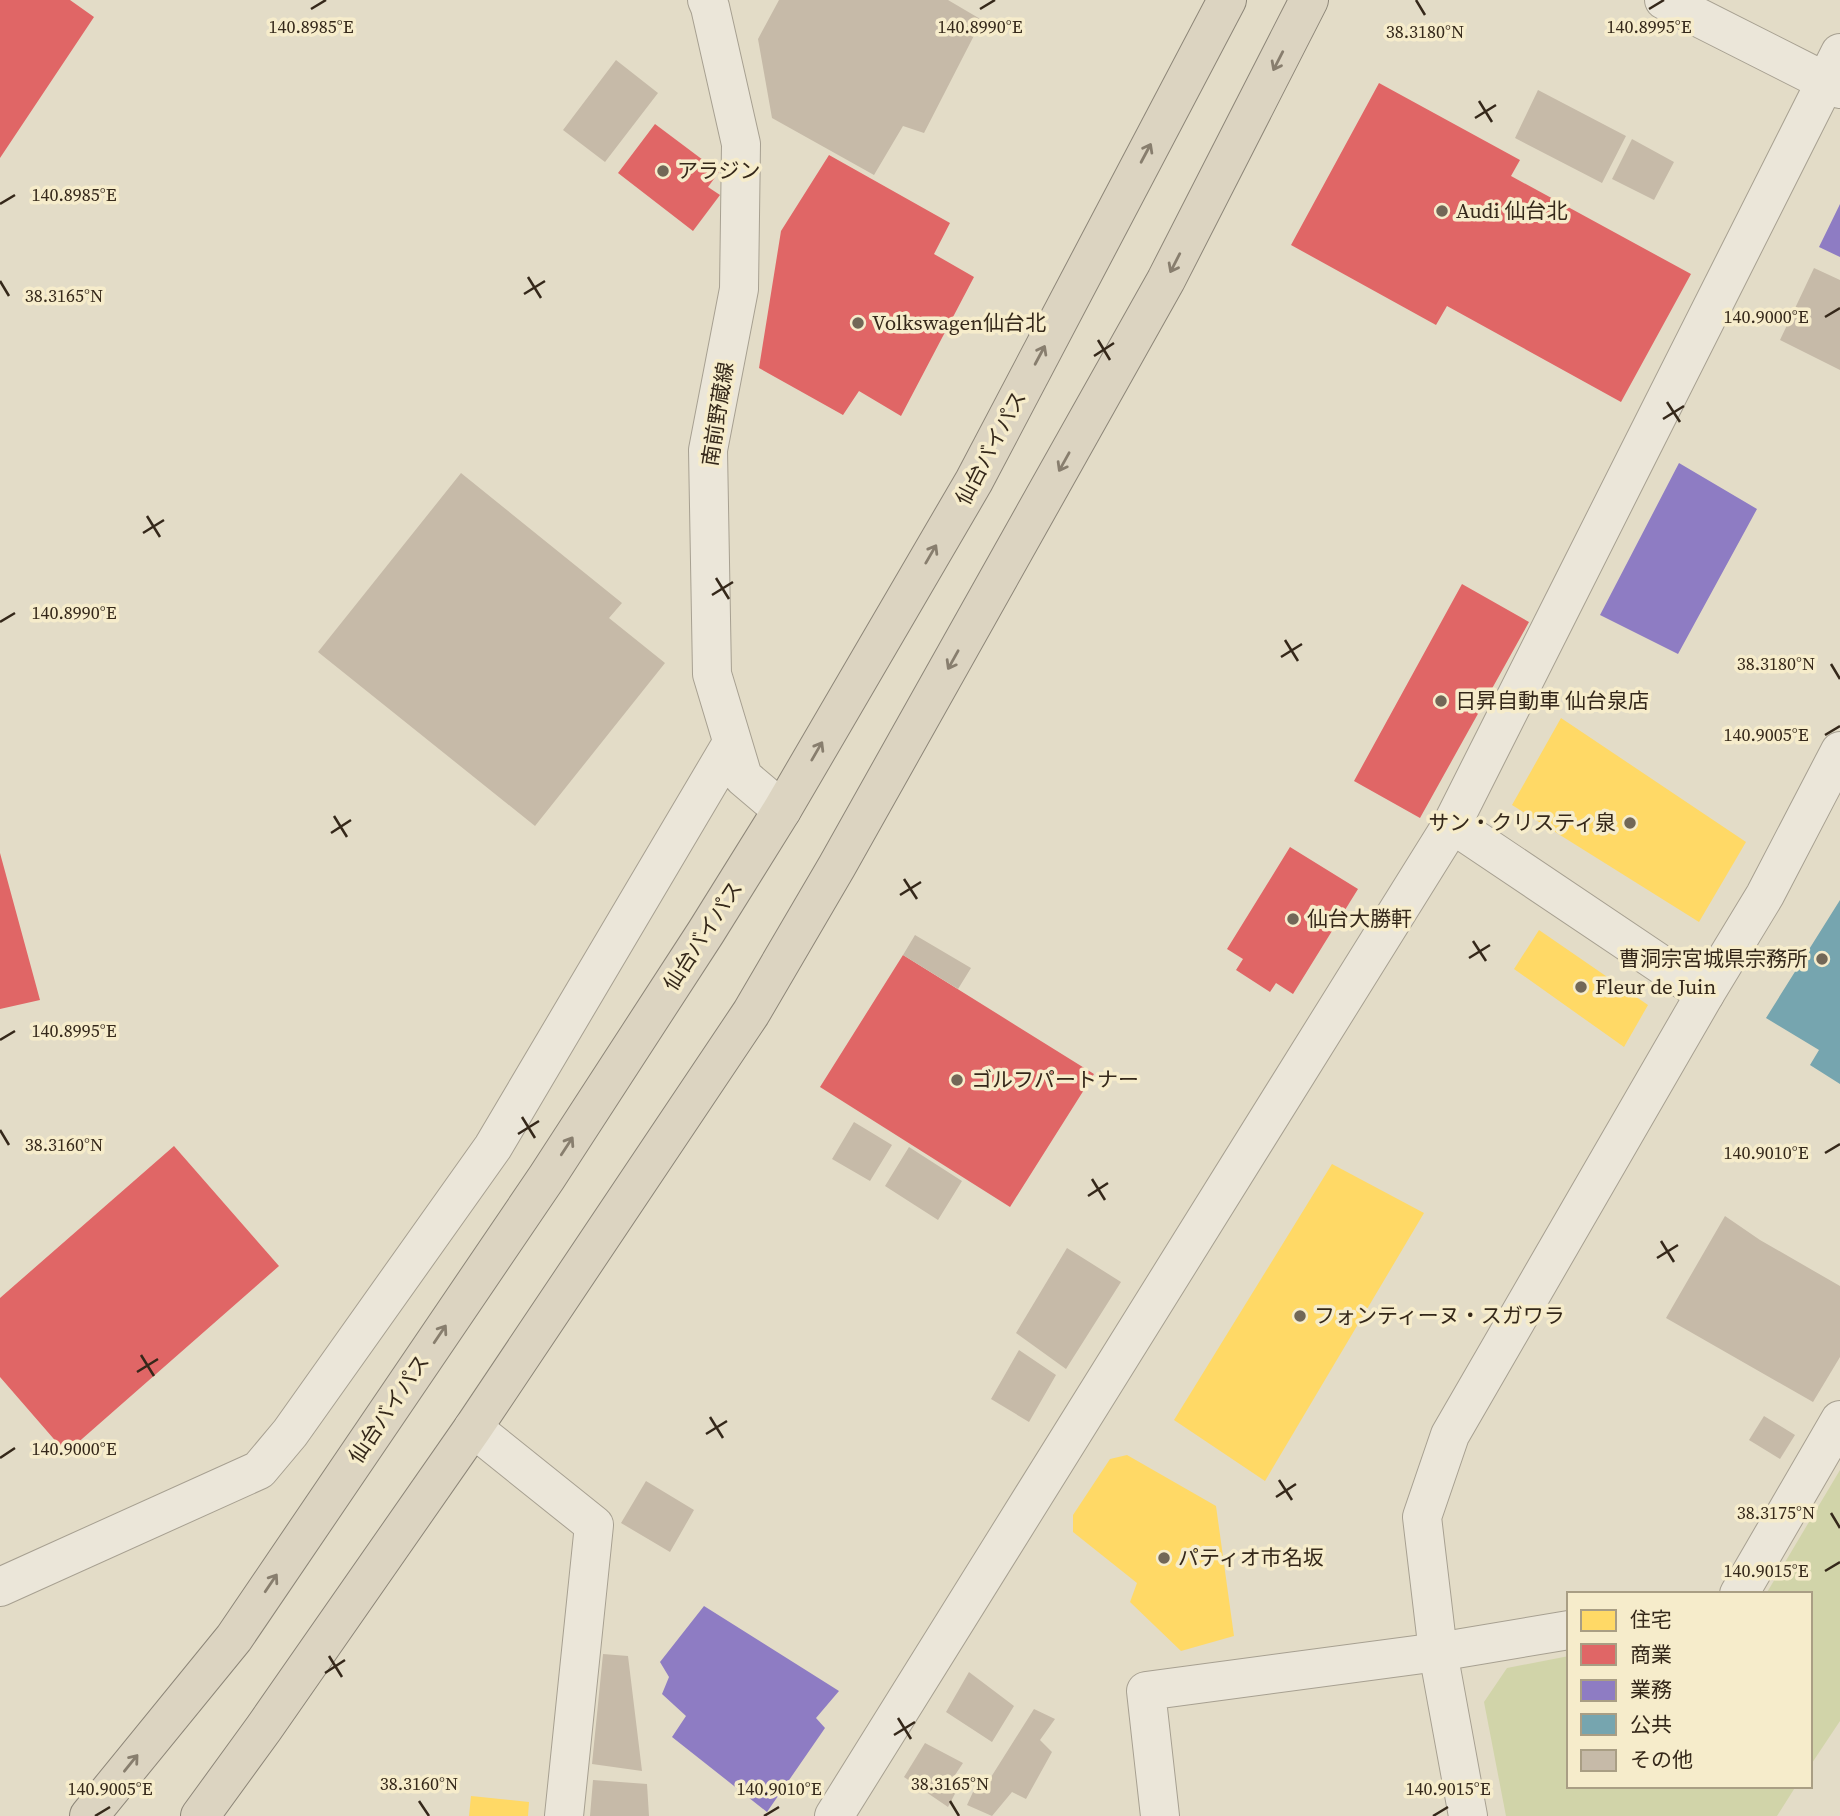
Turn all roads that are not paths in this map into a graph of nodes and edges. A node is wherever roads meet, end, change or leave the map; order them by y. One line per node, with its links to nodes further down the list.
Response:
1 (707, 0): 6 (street, 南前野蔵線)
2 (1227, 0): 8 (highway, 仙台バイパス, one-way to 2)
3 (1309, 0): 12 (highway, one-way to 12)
4 (1664, 0): 5 (street)
5 (1835, 75): 9 (street)
6 (732, 743): 8 (street, 南前野蔵線); 13 (street)
7 (1840, 751): 10 (street)
8 (782, 810): 17 (highway, 仙台バイパス, one-way to 8)
9 (1452, 824): 10 (street); 20 (street)
10 (1705, 994): 16 (street)
11 (1840, 1420): 14 (street)
12 (473, 1428): 18 (highway); 19 (street)
13 (0, 1587)
14 (1740, 1592)
15 (1567, 1630): 16 (street)
16 (1438, 1652): 21 (street); 22 (street)
17 (89, 1816)
18 (200, 1816)
19 (564, 1816)
20 (834, 1816)
21 (1160, 1816)
22 (1468, 1816)

